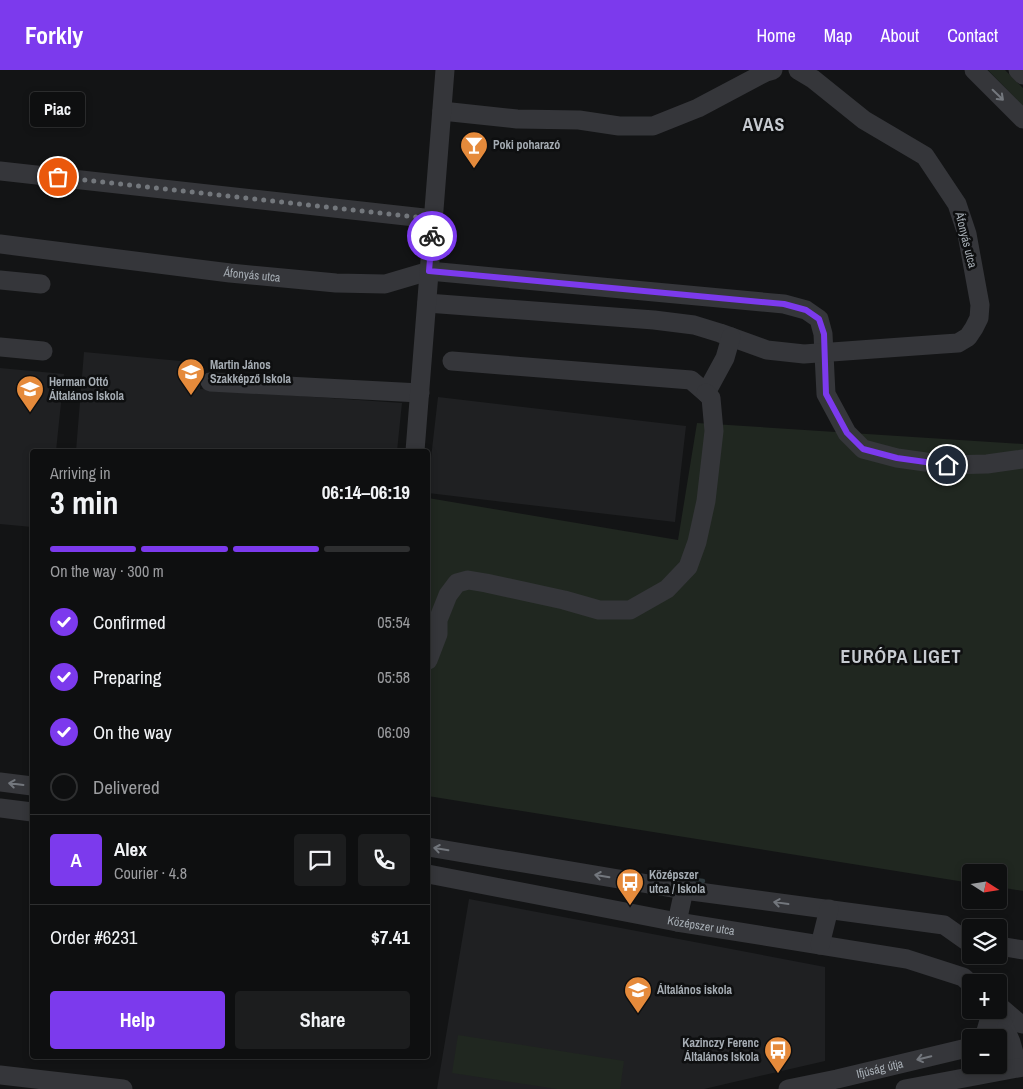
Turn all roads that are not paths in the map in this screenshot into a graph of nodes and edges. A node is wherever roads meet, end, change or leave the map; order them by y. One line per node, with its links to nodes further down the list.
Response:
1 (445, 70): 7 (street)
2 (773, 70): 7 (street)
3 (798, 70): 19 (street, Áfonyás utca)
4 (974, 70): 8 (street, one-way to 8)
5 (1018, 70): 6 (street)
6 (1023, 75)
7 (442, 111): 10 (street)
8 (1023, 119)
9 (0, 171): 10 (street)
10 (433, 219): 12 (street)
11 (0, 244): 12 (street, Áfonyás utca)
12 (429, 271): 15 (street); 19 (street, Áfonyás utca)
13 (0, 280): 14 (street)
14 (42, 284)
15 (427, 303): 16 (street, Áfonyás utca); 22 (street)
16 (732, 337): 19 (street, Áfonyás utca); 23 (street)
17 (0, 347): 18 (street)
18 (43, 351)
19 (823, 353): 25 (street)
20 (452, 361): 23 (street)
21 (210, 382): 22 (street)
22 (420, 393): 24 (street)
23 (706, 393): 26 (street)
24 (415, 449)
25 (1023, 459)
26 (430, 655)
27 (0, 782): 28 (street, one-way to 27)
28 (30, 786)
29 (0, 808): 30 (street)
30 (30, 812)
31 (430, 847): 33 (street, one-way to 31)
32 (430, 874): 35 (street, Középszer utca)
33 (684, 890): 34 (street, one-way to 33); 35 (street)
34 (829, 909): 36 (street); 37 (street)
35 (677, 922): 37 (street, Középszer utca)
36 (962, 938)
37 (820, 945): 40 (street, Középszer utca)
38 (1007, 947): 39 (street)
39 (1023, 950)
40 (962, 977)
41 (1007, 1013): 43 (street)
42 (1001, 1019): 44 (street)
43 (1023, 1024)
44 (1011, 1041): 46 (street)
45 (962, 1049): 49 (street, Ifjúság útja, one-way to 49)
46 (1021, 1064): 50 (street)
47 (0, 1075): 48 (street)
48 (123, 1089)
49 (788, 1089)
50 (905, 1089)

